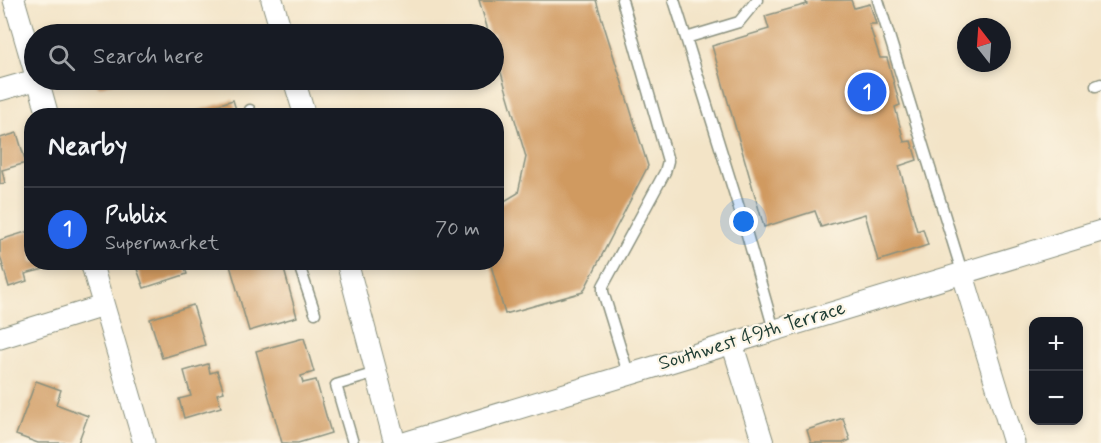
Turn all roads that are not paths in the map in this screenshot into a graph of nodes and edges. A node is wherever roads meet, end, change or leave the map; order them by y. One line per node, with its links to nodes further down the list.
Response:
1 (14, 0): 8 (street)
2 (272, 0): 7 (street)
3 (622, 0): 27 (lane)
4 (674, 0): 9 (lane)
5 (757, 0): 9 (lane)
6 (878, 0): 20 (lane)
7 (279, 24)
8 (24, 34)
9 (686, 38): 23 (lane)
10 (24, 83): 11 (street)
11 (0, 90)
12 (39, 90): 14 (street)
13 (297, 90): 15 (street)
14 (45, 108)
15 (303, 108)
16 (1101, 231): 20 (street, Southwest 49th Terrace)
17 (93, 270): 21 (street)
18 (300, 270): 22 (lane)
19 (348, 270): 26 (street)
20 (963, 274): 23 (street, Southwest 49th Terrace); 33 (street)
21 (103, 306): 24 (street); 28 (street)
22 (315, 313)
23 (774, 330): 25 (street, Southwest 49th Terrace)
24 (0, 338)
25 (732, 343): 27 (street, Southwest 49th Terrace); 32 (street)
26 (376, 373): 29 (lane); 30 (street)
27 (628, 373): 31 (street, Southwest 49th Terrace)
28 (144, 443)
29 (352, 443)
30 (395, 443)
31 (404, 443)
32 (763, 443)
33 (1014, 443)

